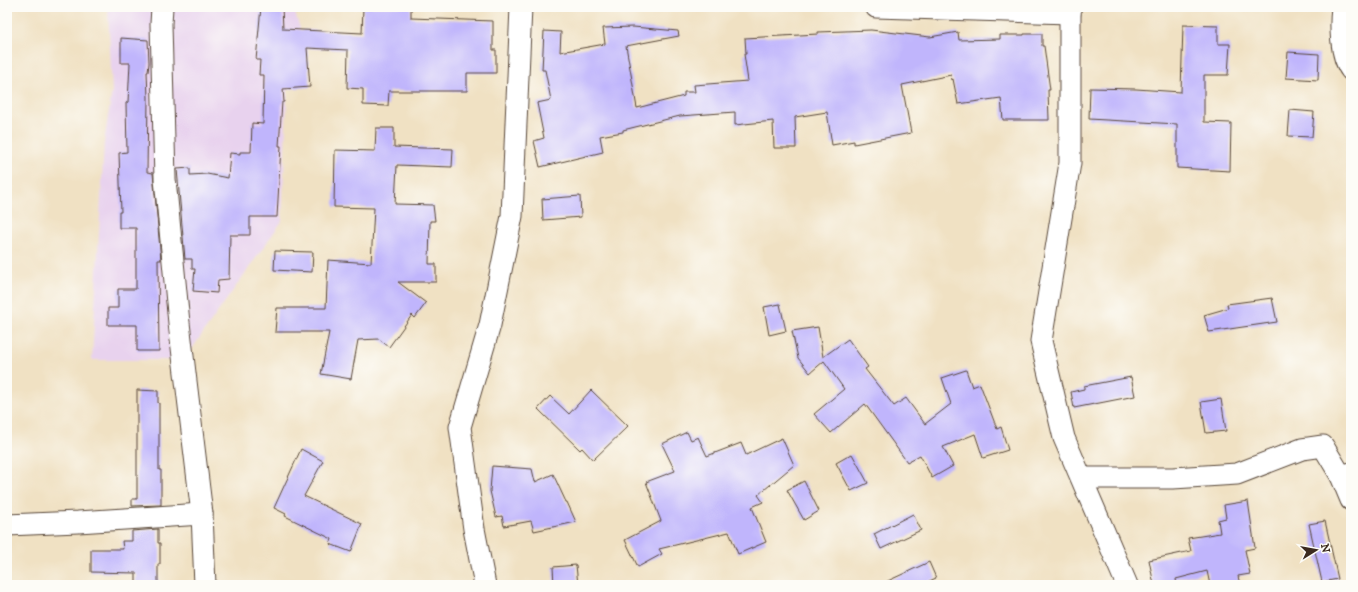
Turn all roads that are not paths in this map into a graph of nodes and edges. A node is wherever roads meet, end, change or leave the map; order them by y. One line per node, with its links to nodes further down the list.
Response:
1 (162, 7): 10 (street)
2 (521, 7): 13 (street)
3 (876, 7): 5 (street)
4 (1342, 7): 6 (street)
5 (1070, 10): 8 (street)
6 (1351, 70)
7 (1346, 475): 8 (street); 9 (street)
8 (1082, 478): 14 (street)
9 (1351, 500)
10 (202, 514): 11 (street); 12 (street)
11 (7, 525)
12 (204, 585)
13 (485, 585)
14 (1127, 585)

